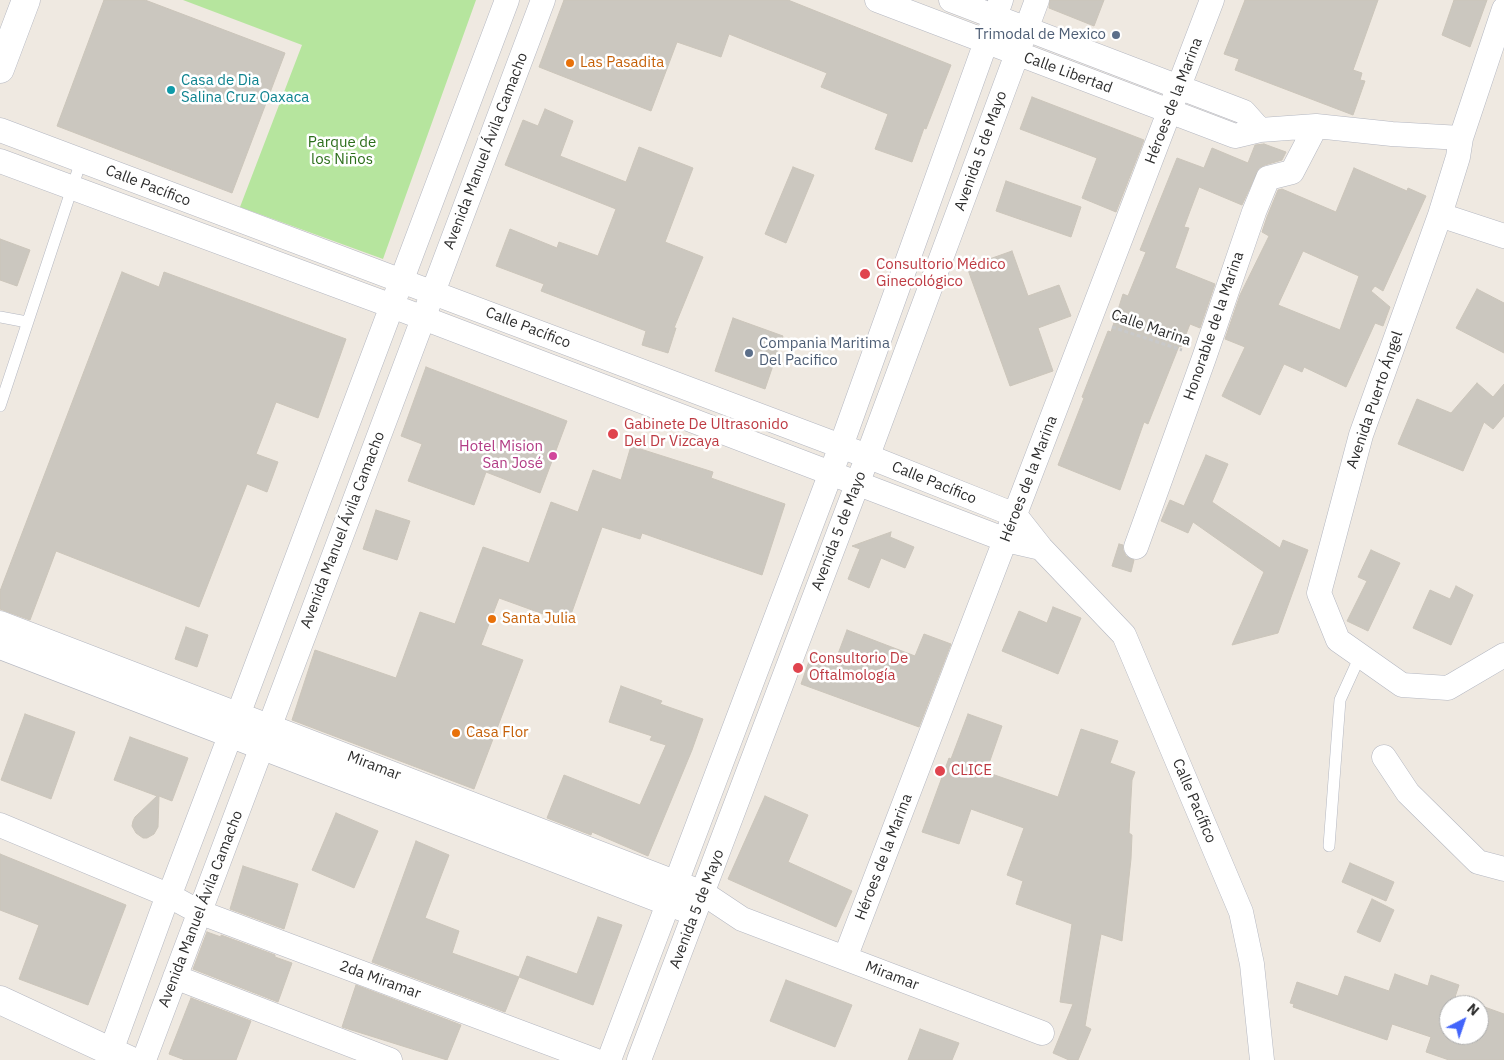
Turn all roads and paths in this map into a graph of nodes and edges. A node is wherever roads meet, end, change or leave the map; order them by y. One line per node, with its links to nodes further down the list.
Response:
1 (26, 0): 13 (main road)
2 (507, 0): 25 (street)
3 (543, 0): 26 (street, Avenida Manuel Ávila Camacho)
4 (877, 0): 11 (street, Calle Libertad)
5 (951, 0): 8 (street, Calle Libertad)
6 (1037, 0): 10 (street, Avenida 5 de Mayo)
7 (1212, 0): 14 (street, Héroes de la Marina)
8 (998, 8): 10 (street, Calle Libertad); 11 (street, Avenida 5 de Mayo)
9 (1504, 9): 19 (street, Avenida Puerto Ángel)
10 (1026, 29): 12 (street, Avenida 5 de Mayo); 14 (street, Calle Libertad)
11 (986, 42): 12 (street, Calle Libertad); 34 (street, Avenida 5 de Mayo)
12 (1017, 54): 15 (street, Calle Libertad); 35 (street, Avenida 5 de Mayo)
13 (0, 69)
14 (1179, 87): 15 (street, Héroes de la Marina); 18 (street, Calle Libertad)
15 (1170, 111): 18 (street, Calle Libertad); 30 (street, Héroes de la Marina)
16 (1316, 126): 18 (street, Calle Libertad); 19 (street, Calle Libertad); 32 (street, Honorable de la Marina)
17 (0, 130): 21 (street, Calle Pacífico)
18 (1260, 130)
19 (1461, 138): 23 (street, Avenida Puerto Ángel)
20 (0, 161): 22 (street, Calle Pacífico)
21 (81, 161): 22 (lane); 25 (street, Calle Pacífico)
22 (72, 187): 27 (street, Calle Pacífico); 31 (lane)
23 (1440, 215): 24 (street); 45 (street, Avenida Puerto Ángel)
24 (1504, 236)
25 (401, 281): 26 (street, Calle Pacífico); 27 (street)
26 (433, 292): 29 (street, Avenida Manuel Ávila Camacho); 34 (street, Calle Pacífico)
27 (392, 306): 29 (street, Calle Pacífico); 46 (street)
28 (0, 317): 31 (lane)
29 (423, 318): 36 (street, Calle Pacífico); 47 (street, Avenida Manuel Ávila Camacho)
30 (1090, 319): 32 (path, Calle Marina); 38 (street, Héroes de la Marina)
31 (27, 322): 33 (lane)
32 (1204, 358): 40 (street, Honorable de la Marina)
33 (0, 406)
34 (841, 446): 35 (street, Calle Pacífico); 36 (street, Avenida 5 de Mayo)
35 (867, 456): 37 (street, Avenida 5 de Mayo); 38 (street, Calle Pacífico)
36 (831, 472): 37 (street, Calle Pacífico); 52 (street, Avenida 5 de Mayo)
37 (858, 482): 39 (street, Calle Pacífico); 53 (street, Avenida 5 de Mayo)
38 (1015, 515): 39 (street, Héroes de la Marina); 41 (street, Calle Pacífico)
39 (1006, 540): 41 (street, Calle Pacífico); 58 (street, Héroes de la Marina)
40 (1136, 547)
41 (1041, 548): 68 (street, Calle Pacífico)
42 (0, 623): 46 (street, Miramar)
43 (0, 647): 46 (street, Miramar)
44 (1504, 655): 45 (street, Avenida Puerto Ángel)
45 (1360, 656): 50 (lane)
46 (234, 725): 47 (street, Miramar); 54 (street)
47 (265, 737): 52 (street, Miramar); 55 (street, Avenida Manuel Ávila Camacho)
48 (1384, 757): 51 (street)
49 (0, 825): 54 (street)
50 (1329, 846)
51 (1504, 869)
52 (672, 893): 53 (street, Miramar); 56 (street, Miramar); 66 (street, Avenida 5 de Mayo)
53 (703, 893): 56 (street, Avenida 5 de Mayo); 57 (street, Miramar)
54 (168, 894): 55 (street, 2da Miramar); 62 (street)
55 (199, 912): 59 (street, Avenida Manuel Ávila Camacho); 65 (street, 2da Miramar)
56 (695, 915): 57 (street, Miramar); 67 (street, Avenida 5 de Mayo)
57 (742, 919): 58 (street, Miramar)
58 (845, 958): 61 (street, Miramar)
59 (175, 977): 63 (street, Avenida Manuel Ávila Camacho); 64 (street)
60 (0, 1000): 62 (main road)
61 (1042, 1033)
62 (120, 1056)
63 (144, 1060)
64 (390, 1060)
65 (594, 1060)
66 (609, 1060)
67 (639, 1060)
68 (1262, 1060)

